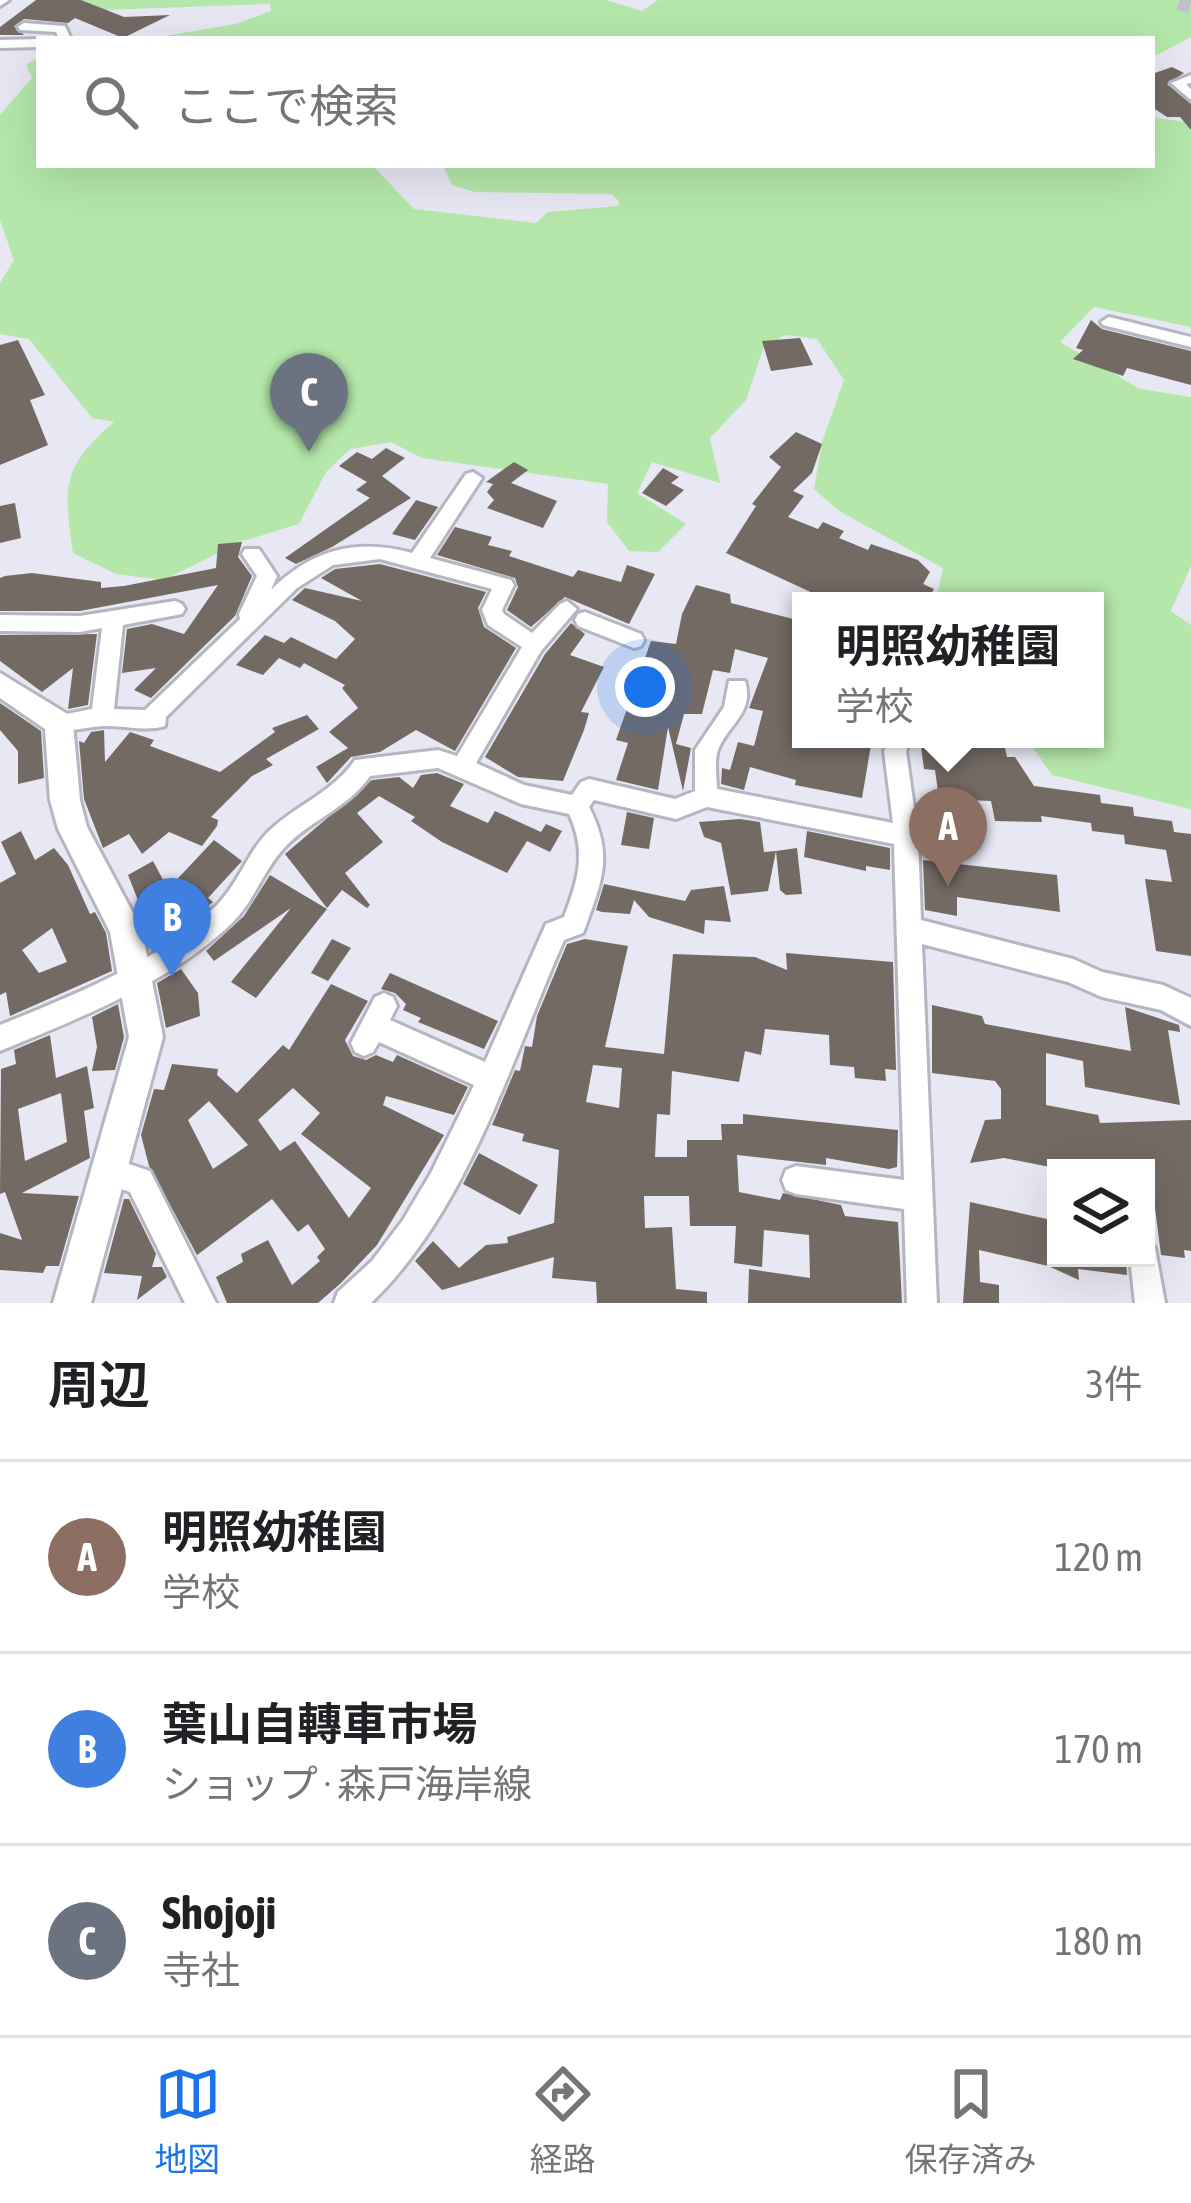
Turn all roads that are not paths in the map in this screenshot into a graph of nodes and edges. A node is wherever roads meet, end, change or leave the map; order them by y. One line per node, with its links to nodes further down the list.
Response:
1 (24, 27): 2 (street)
2 (64, 36)
3 (36, 43): 4 (street)
4 (0, 44)
5 (1191, 79): 6 (street)
6 (1191, 96)
7 (1109, 322): 8 (street)
8 (1191, 342)
9 (473, 478): 11 (street)
10 (252, 554): 14 (street)
11 (418, 560): 14 (street); 17 (street)
12 (175, 609): 13 (street)
13 (114, 618): 15 (street); 20 (street)
14 (252, 622): 20 (street)
15 (0, 623)
16 (634, 640): 17 (street)
17 (534, 645): 23 (street)
18 (0, 684): 21 (main road)
19 (737, 687): 24 (street)
20 (102, 717): 21 (street)
21 (58, 724): 28 (main road)
22 (896, 748): 26 (street)
23 (462, 767): 25 (street); 28 (street)
24 (706, 796): 25 (street); 26 (street)
25 (578, 806): 32 (street)
26 (906, 836): 27 (street)
27 (907, 928): 29 (street); 35 (street)
28 (138, 974): 31 (street); 33 (main road)
29 (1191, 1013)
30 (374, 1025): 32 (street)
31 (0, 1038)
32 (491, 1079): 39 (street)
33 (111, 1172): 37 (main road); 38 (street)
34 (796, 1180): 35 (street)
35 (917, 1196): 40 (street)
36 (1146, 1267): 41 (street)
37 (72, 1303)
38 (201, 1303)
39 (349, 1303)
40 (922, 1303)
41 (1150, 1303)

